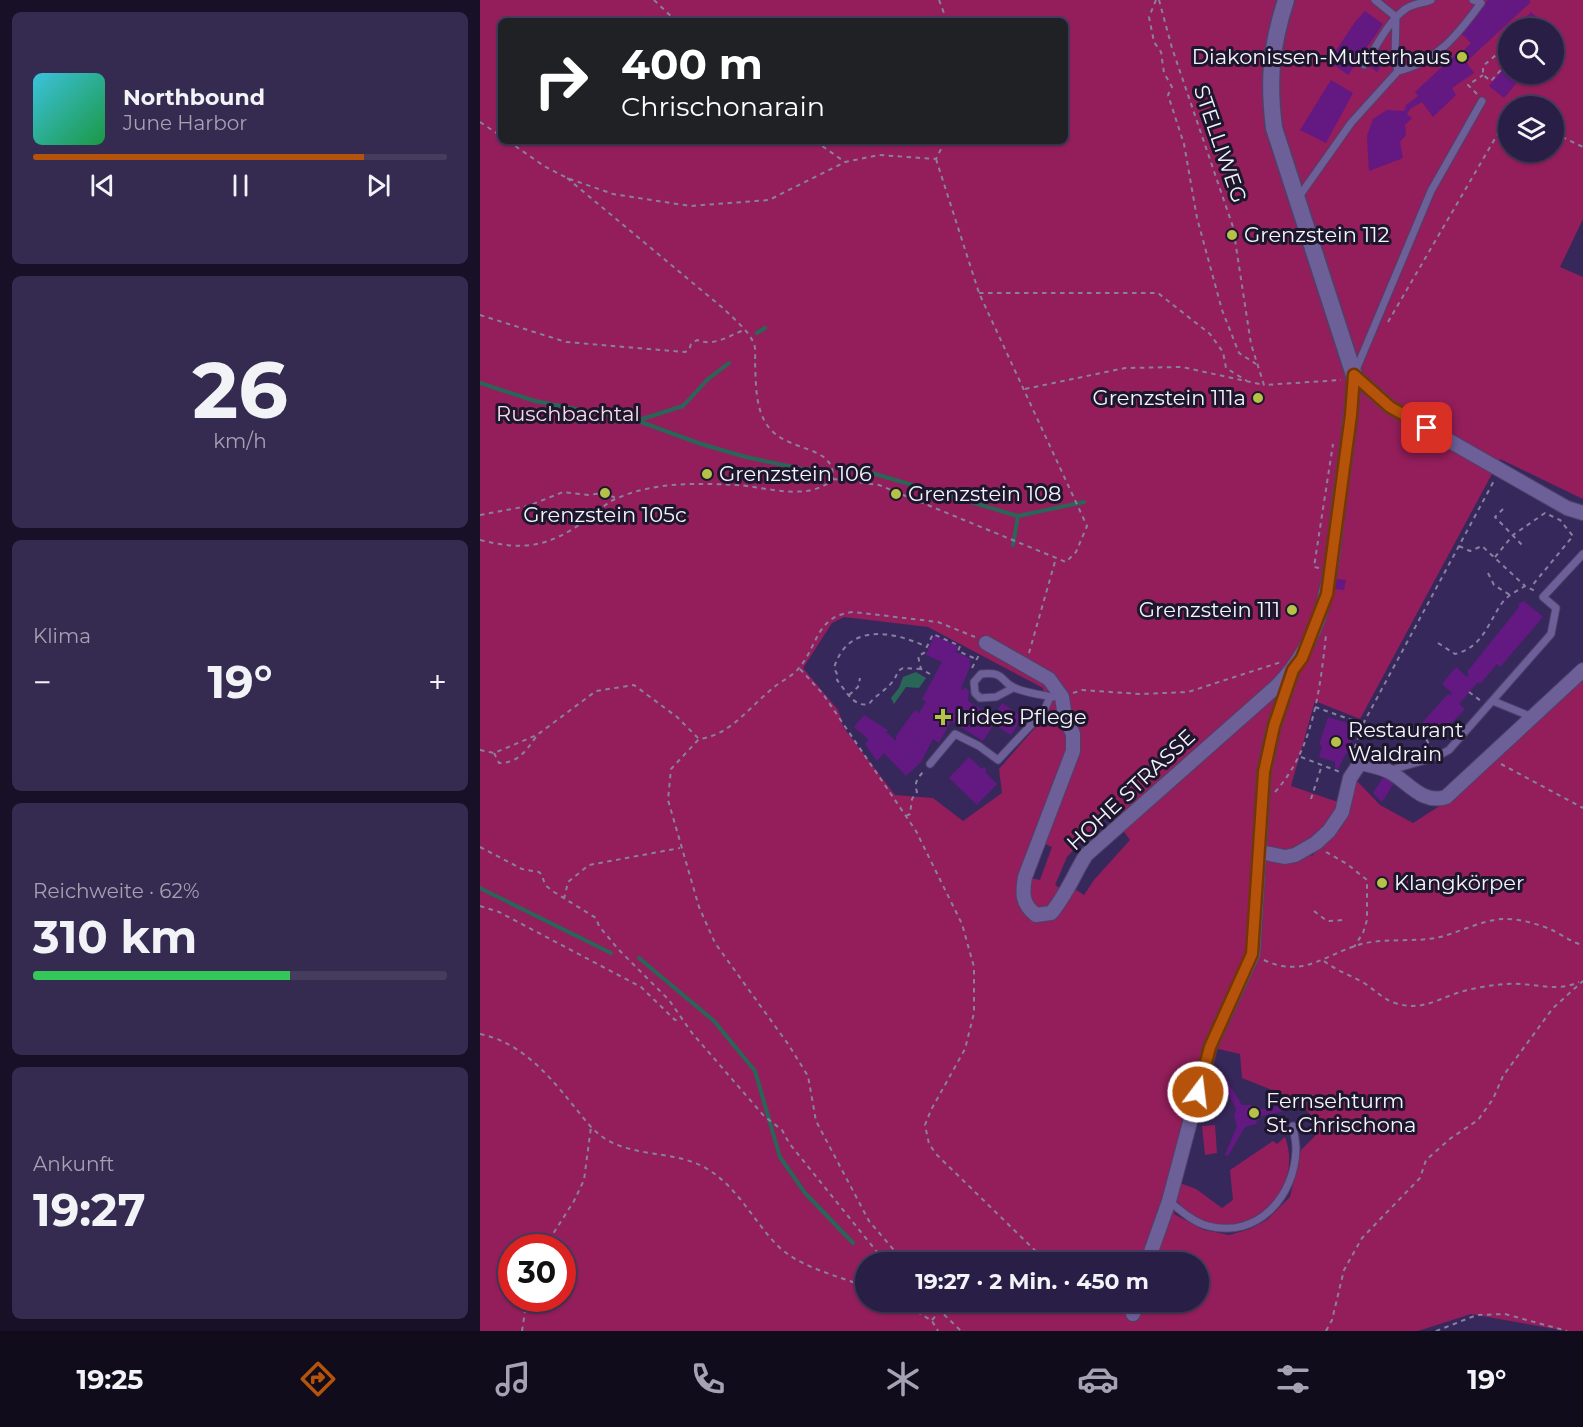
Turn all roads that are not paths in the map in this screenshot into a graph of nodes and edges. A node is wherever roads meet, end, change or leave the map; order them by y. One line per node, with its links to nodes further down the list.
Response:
1 (1286, 0): 9 (street)
2 (1375, 0): 5 (lane)
3 (1431, 0): 5 (lane)
4 (1473, 0): 7 (lane)
5 (1396, 17): 6 (lane); 7 (lane)
6 (1364, 65)
7 (1398, 71): 9 (lane)
8 (1482, 101): 10 (lane)
9 (1297, 199): 10 (street)
10 (1354, 375): 11 (street); 14 (street, HOHE STRASSE)
11 (1583, 513)
12 (1583, 554): 18 (lane)
13 (986, 643): 17 (street, HOHE STRASSE)
14 (1293, 670): 17 (street, HOHE STRASSE); 22 (street, HOHE STRASSE)
15 (1583, 670): 19 (street)
16 (1012, 688): 16 (lane); 17 (lane)
17 (1056, 697): 20 (lane)
18 (1493, 701): 19 (lane); 21 (lane)
19 (1533, 717): 21 (street)
20 (930, 764)
21 (1388, 771): 22 (street)
22 (1260, 852): 24 (street, HOHE STRASSE)
23 (1293, 1126): 24 (lane)
24 (1169, 1202): 25 (street, HOHE STRASSE)
25 (1151, 1252)

